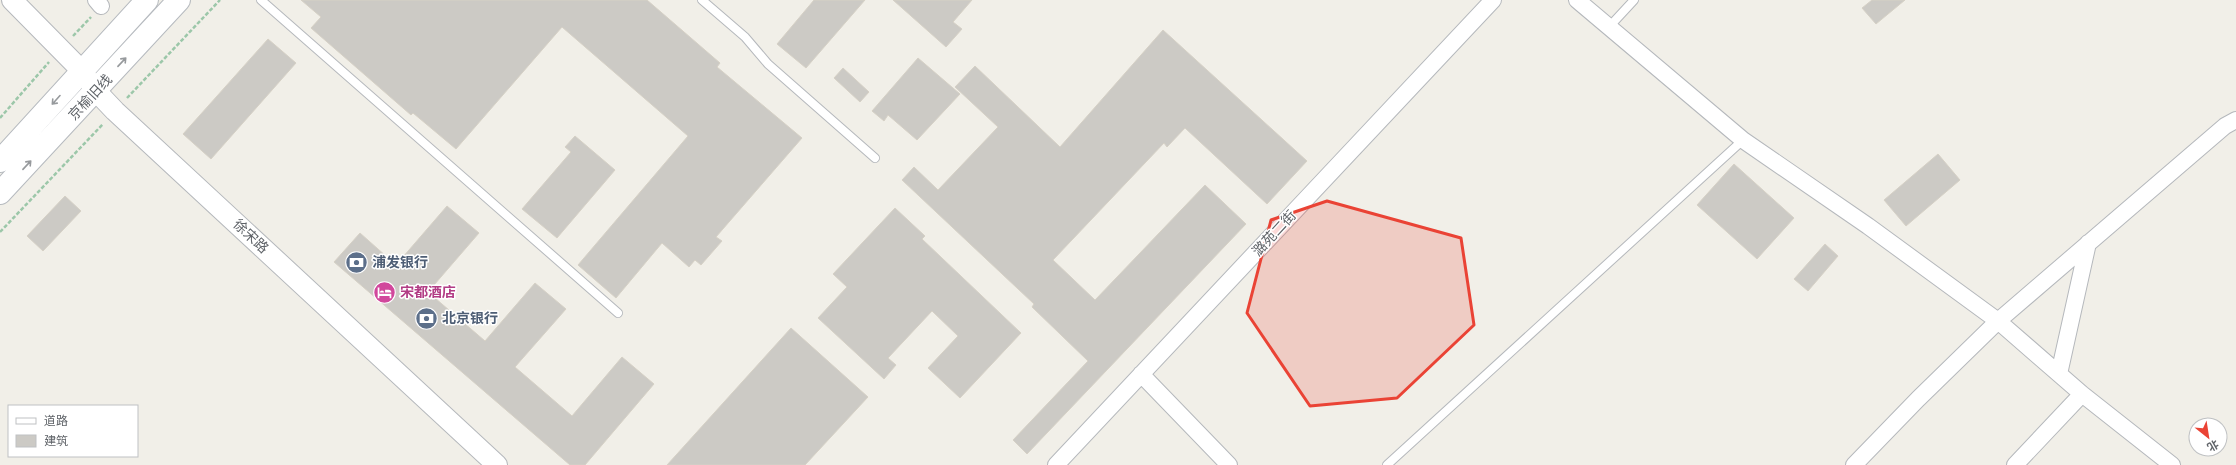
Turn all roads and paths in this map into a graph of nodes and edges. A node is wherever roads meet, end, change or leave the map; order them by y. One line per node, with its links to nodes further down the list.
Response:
1 (12, 0): 10 (street, 徐宋路)
2 (147, 0): 10 (main road, 京榆旧线)
3 (179, 0): 11 (main road, 京榆旧线, one-way to 3)
4 (261, 0): 18 (lane)
5 (702, 0): 14 (lane)
6 (1493, 0): 20 (street, 潞苑二街)
7 (1577, 0): 9 (street)
8 (1634, 0): 9 (lane)
9 (1609, 27): 13 (street)
10 (82, 71): 11 (street, 徐宋路); 15 (main road, 京榆旧线, one-way to 15)
11 (96, 91): 16 (main road, 京榆旧线, one-way to 11); 23 (street, 徐宋路)
12 (2236, 120): 17 (street)
13 (1743, 140): 19 (street); 26 (lane)
14 (875, 158)
15 (0, 161)
16 (0, 193)
17 (2088, 243): 19 (street); 21 (street)
18 (618, 313)
19 (1998, 321): 21 (street); 27 (street)
20 (1141, 374): 24 (street, 潞苑二街); 25 (street)
21 (2059, 374): 22 (street)
22 (2082, 394): 28 (street); 29 (street)
23 (497, 465)
24 (1056, 465)
25 (1229, 465)
26 (1387, 465)
27 (1854, 465)
28 (2015, 465)
29 (2171, 465)

